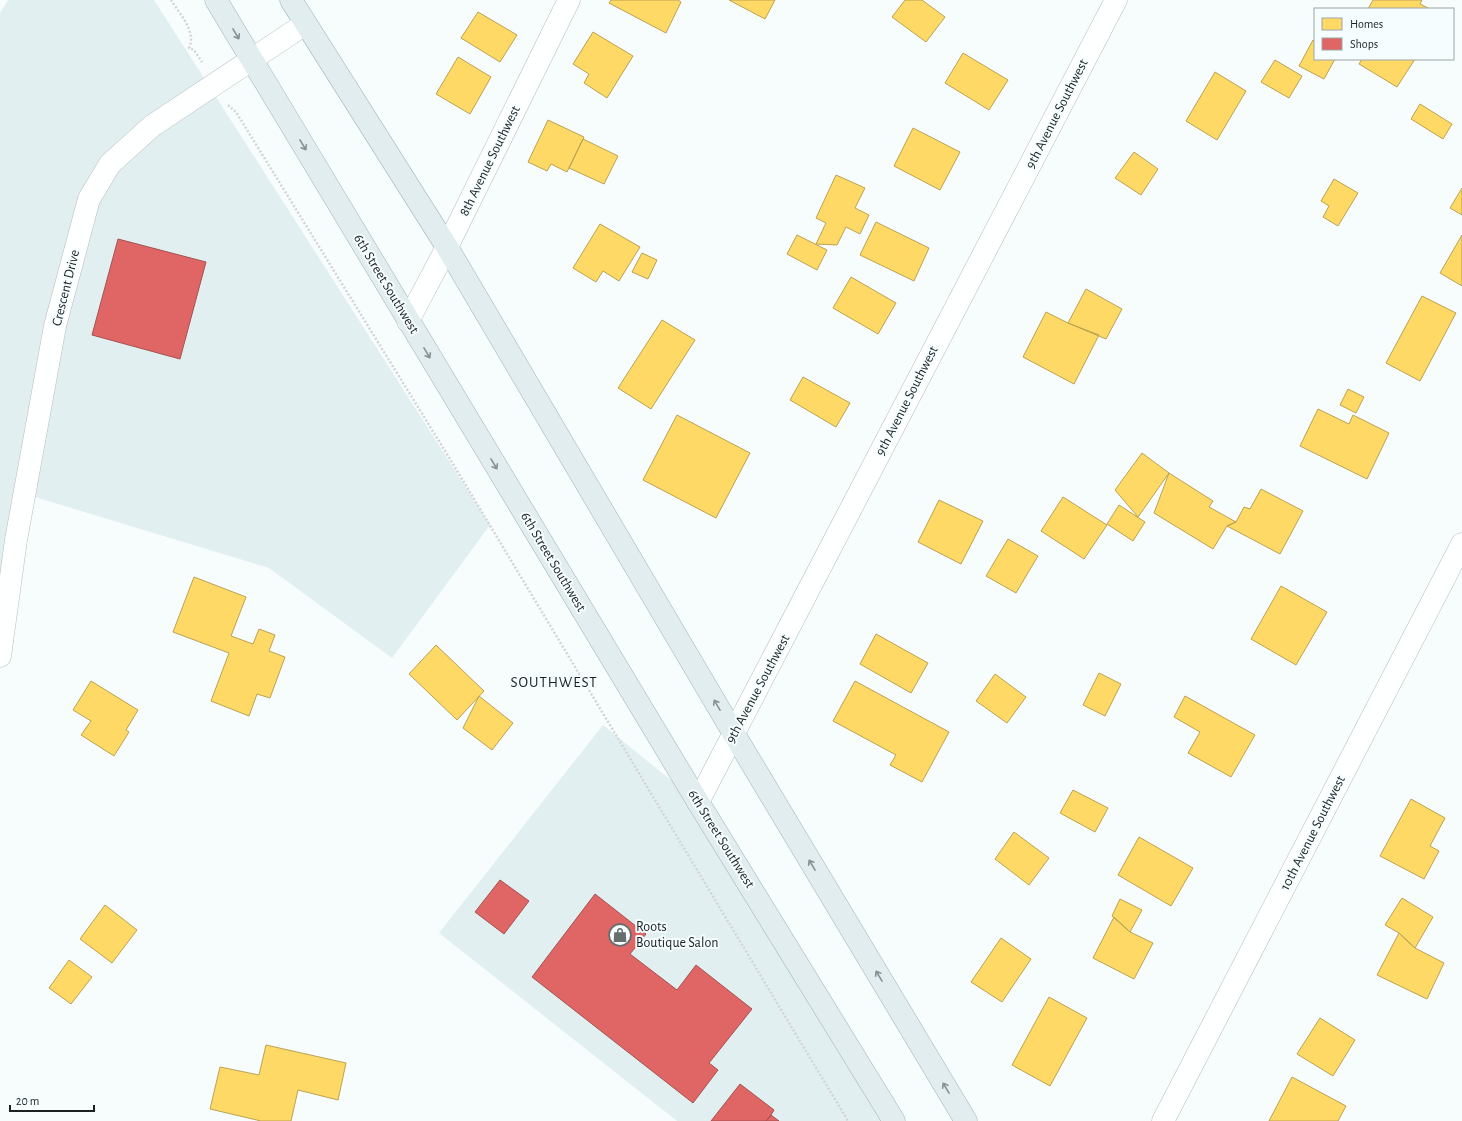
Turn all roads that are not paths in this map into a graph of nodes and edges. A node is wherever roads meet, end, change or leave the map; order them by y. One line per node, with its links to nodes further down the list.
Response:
1 (216, 0): 6 (main road, 6th Street Southwest, one-way to 6)
2 (291, 0): 5 (main road)
3 (569, 0): 7 (street, 8th Avenue Southwest)
4 (1116, 0): 11 (street, 9th Avenue Southwest)
5 (305, 24): 6 (street, Crescent Drive); 7 (main road)
6 (251, 59): 8 (main road, 6th Street Southwest, one-way to 8); 10 (street, Crescent Drive)
7 (447, 246): 8 (street, 8th Avenue Southwest); 11 (main road, one-way to 7)
8 (408, 321): 12 (main road, 6th Street Southwest, one-way to 12)
9 (1462, 544): 15 (street, 10th Avenue Southwest)
10 (0, 656)
11 (734, 734): 12 (street, 9th Avenue Southwest); 14 (main road, one-way to 11)
12 (698, 802): 13 (main road, 6th Street Southwest)
13 (894, 1121)
14 (966, 1121)
15 (1163, 1121)

